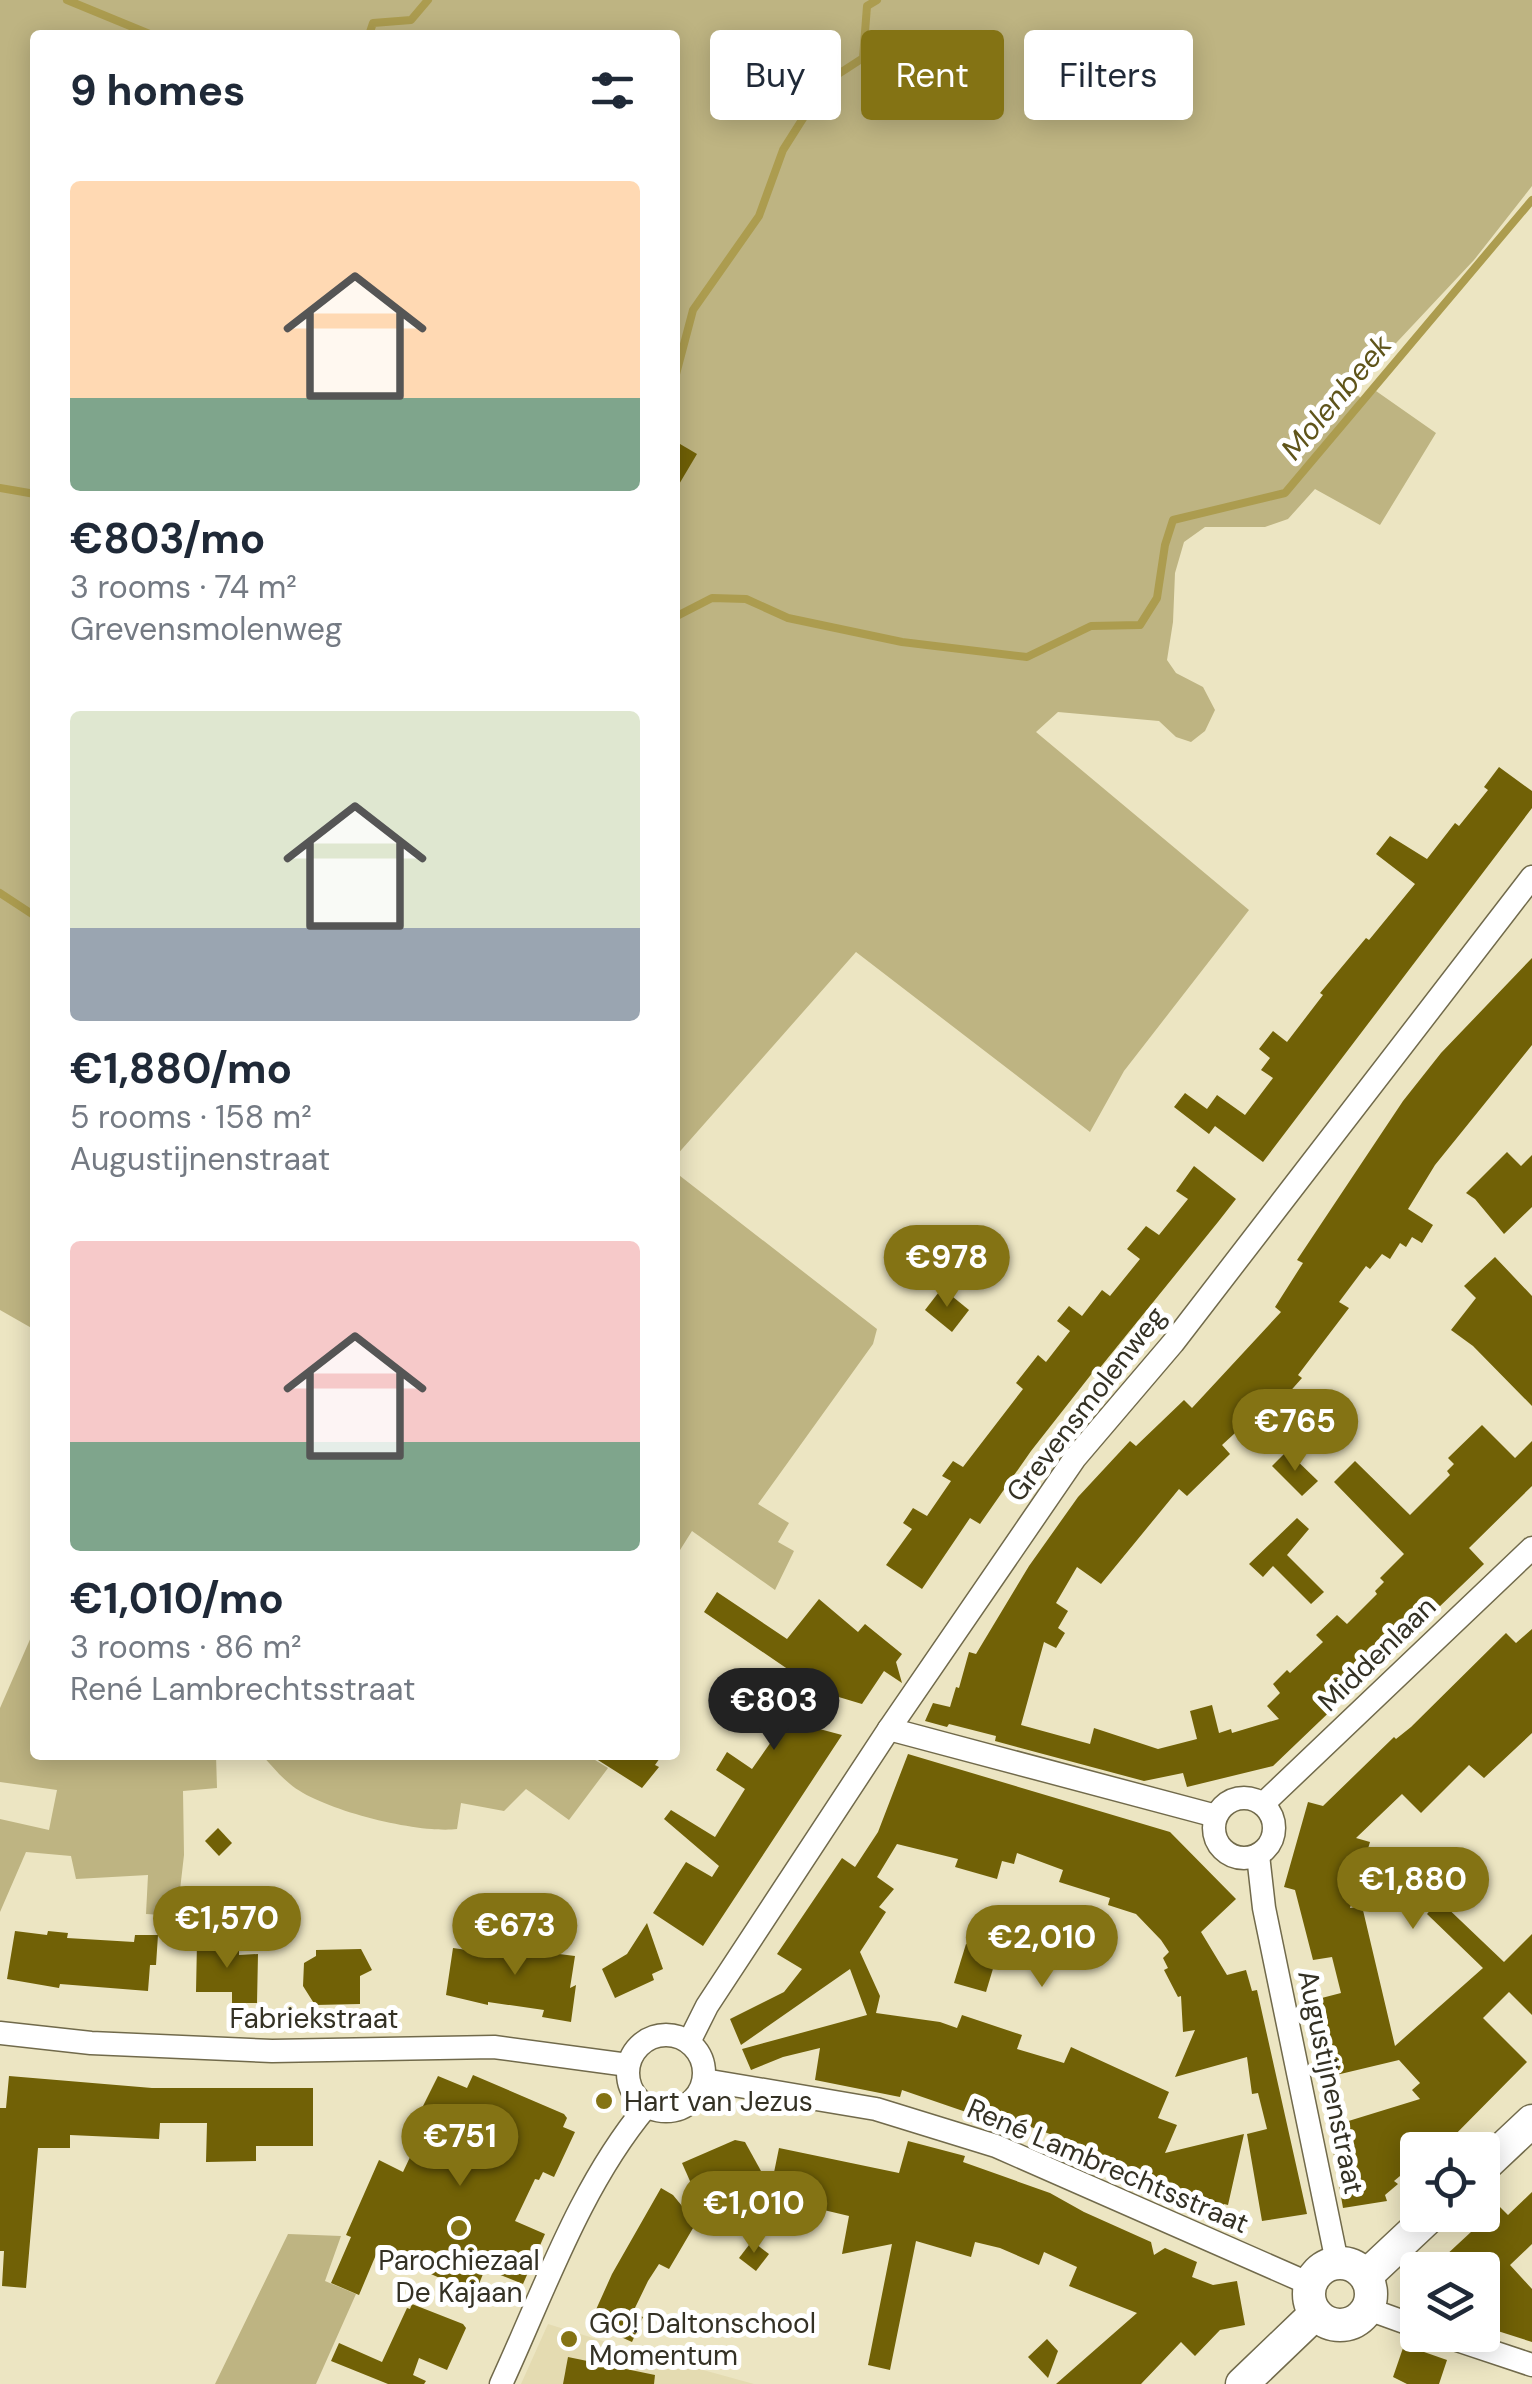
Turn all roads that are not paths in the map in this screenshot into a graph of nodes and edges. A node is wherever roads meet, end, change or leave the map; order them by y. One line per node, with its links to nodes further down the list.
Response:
1 (1532, 877): 3 (street, Grevensmolenweg)
2 (1532, 1548): 4 (street, Middenlaan)
3 (889, 1729): 5 (street); 8 (street, Grevensmolenweg)
4 (1263, 1804): 5 (street); 6 (street)
5 (1216, 1816): 6 (street)
6 (1258, 1855): 15 (street, Augustijnenstraat)
7 (0, 2033): 9 (street, Fabriekstraat)
8 (689, 2042): 9 (street); 10 (street)
9 (628, 2065): 11 (street)
10 (704, 2080): 11 (street); 16 (street, René Lambrechtsstraat)
11 (646, 2107): 20 (street)
12 (1532, 2121): 13 (street)
13 (1500, 2151)
14 (1412, 2232): 15 (street)
15 (1357, 2282): 16 (street); 16 (street); 17 (street)
16 (1312, 2299): 21 (street)
17 (1400, 2314)
18 (1493, 2352): 19 (street)
19 (1532, 2365)
20 (501, 2384)
21 (1242, 2384)

